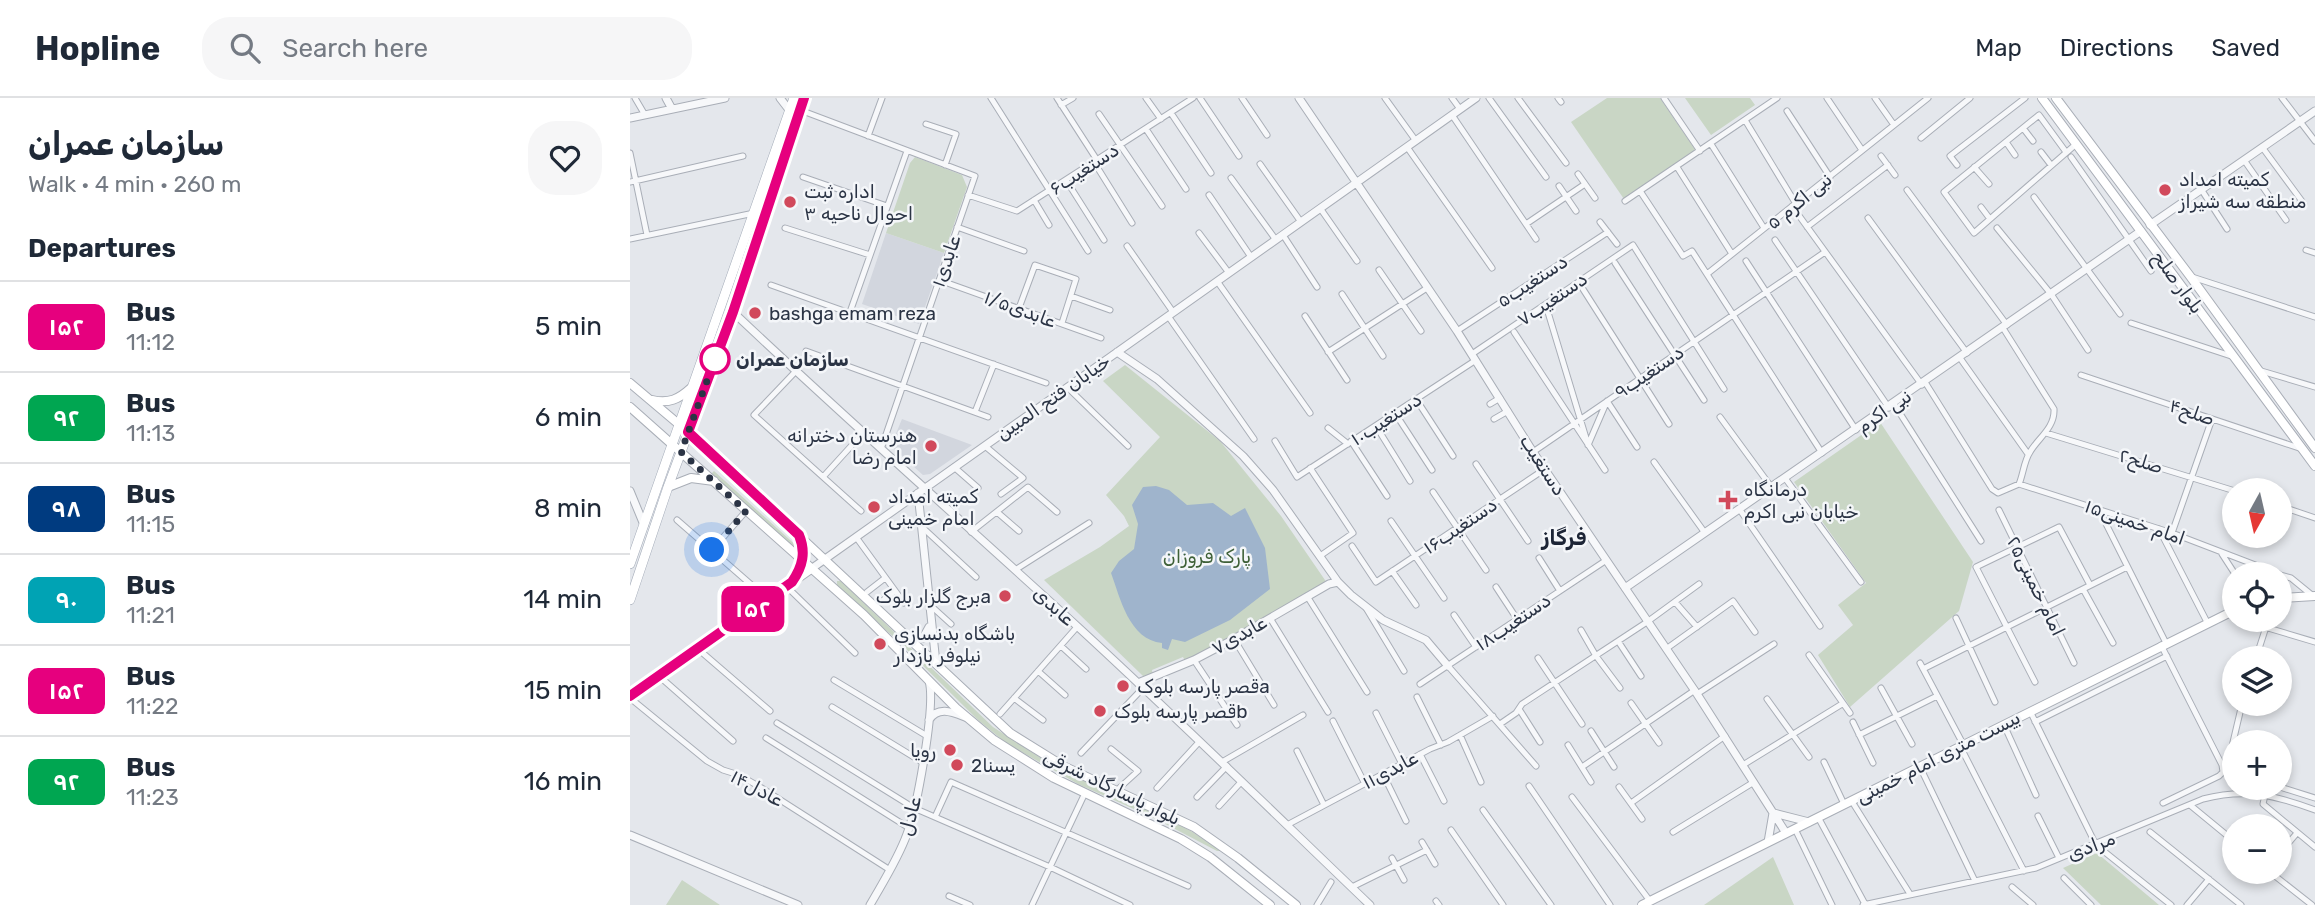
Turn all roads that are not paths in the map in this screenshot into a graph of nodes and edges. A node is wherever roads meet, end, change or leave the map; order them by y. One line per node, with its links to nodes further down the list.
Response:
1 (635, 98): 41 (street)
2 (666, 98): 33 (street)
3 (725, 98): 31 (street)
4 (780, 98): 36 (street)
5 (794, 98): 36 (main road)
6 (804, 98): 35 (main road)
7 (882, 98): 52 (street)
8 (991, 98): 98 (street)
9 (1057, 98): 32 (street)
10 (1073, 98): 32 (street)
11 (1146, 98): 44 (street)
12 (1193, 98): 39 (street, دستغیب۶)
13 (1200, 98): 71 (street)
14 (1242, 98): 51 (street)
15 (1299, 98): 93 (street, دستغیب)
16 (1385, 98): 54 (street)
17 (1452, 98): 34 (street)
18 (1476, 98): 34 (street, خیابان فتح المبین)
19 (1489, 98): 88 (street)
20 (1518, 98): 75 (street)
21 (1664, 98): 65 (street)
22 (1777, 98): 45 (street)
23 (1827, 98): 63 (street)
24 (1875, 98): 48 (street)
25 (1970, 98): 53 (street)
26 (2025, 98): 79 (street)
27 (2042, 98): 59 (main road, بلوار صلح)
28 (2056, 98): 125 (main road, بلوار صلح)
29 (2282, 98): 46 (street)
30 (1926, 99): 48 (street, نبی اکرم ۵)
31 (695, 101): 33 (street)
32 (1061, 105): 74 (street)
33 (672, 109): 41 (street)
34 (1460, 109): 42 (street, خیابان فتح المبین)
35 (800, 110): 52 (street); 85 (main road)
36 (790, 111): 85 (main road)
37 (1787, 111): 89 (street)
38 (2315, 111): 46 (street)
39 (1171, 113): 44 (street, دستغیب۶); 83 (street)
40 (1099, 114): 60 (street)
41 (645, 115): 43 (street)
42 (1452, 115): 54 (street, خیابان فتح المبین); 124 (street)
43 (630, 118)
44 (1161, 119): 50 (street, دستغیب۶)
45 (1745, 120): 58 (street); 110 (street)
46 (2300, 121): 56 (street); 62 (street)
47 (926, 124): 77 (street)
48 (1894, 125): 63 (street, نبی اکرم ۵)
49 (2023, 128): 55 (street); 57 (street); 69 (street)
50 (1146, 129): 60 (street, دستغیب۶); 97 (street)
51 (1267, 135)
52 (868, 136): 64 (street)
53 (1921, 138)
54 (1416, 141): 61 (street, خیابان فتح المبین)
55 (2033, 141)
56 (2315, 141)
57 (2006, 142): 68 (street); 82 (street)
58 (1711, 144): 65 (street); 130 (street)
59 (2075, 145): 69 (street); 132 (main road, بلوار صلح)
60 (1120, 146): 74 (street, دستغیب۶); 112 (street)
61 (1407, 147): 93 (street, خیابان فتح المبین); 155 (street)
62 (2262, 147): 73 (street); 109 (street)
63 (1863, 150): 89 (street, نبی اکرم ۵)
64 (908, 151): 77 (street); 111 (street)
65 (1700, 151): 81 (street)
66 (2041, 152): 80 (street)
67 (630, 153): 92 (street)
68 (2015, 155)
69 (2068, 155): 80 (street); 141 (street)
70 (743, 156): 92 (street)
71 (1238, 156)
72 (1881, 156): 78 (street)
73 (2244, 160): 100 (street); 119 (street)
74 (1096, 161): 91 (street, دستغیب۶); 122 (street)
75 (1566, 163)
76 (1261, 164): 120 (street)
77 (945, 165): 102 (street, ۱عابدی)
78 (1888, 165): 86 (street); 127 (street)
79 (1957, 165)
80 (2051, 165): 118 (street)
81 (1677, 167): 101 (street); 149 (street)
82 (1974, 167): 95 (street); 118 (street)
83 (1211, 173)
84 (1578, 174): 94 (street)
85 (773, 175): 116 (main road); 177 (main road)
86 (1895, 175)
87 (803, 177): 111 (street)
88 (1546, 177)
89 (1830, 177): 110 (street, نبی اکرم ۵)
90 (1231, 178): 136 (street)
91 (1066, 180): 98 (street, دستغیب۶); 139 (street)
92 (633, 181): 135 (street)
93 (1355, 183): 114 (street, خیابان فتح المبین); 168 (street, دستغیب)
94 (1585, 184): 104 (street); 106 (street)
95 (1989, 184)
96 (1559, 186): 104 (street)
97 (1186, 189)
98 (1050, 190): 107 (street, دستغیب۶); 146 (street)
99 (1907, 190): 186 (street)
100 (2201, 190): 125 (street); 131 (street)
101 (1640, 191): 108 (street); 161 (street)
102 (968, 195): 107 (street, دستغیب۶); 126 (street, ۱عابدی)
103 (1209, 195): 151 (street)
104 (1567, 197): 115 (street); 124 (street)
105 (2034, 197): 156 (street)
106 (1595, 198)
107 (1034, 201): 123 (street)
108 (1625, 201)
109 (2304, 204)
110 (1794, 205): 127 (street); 130 (street, نبی اکرم ۵)
111 (887, 206): 150 (street)
112 (1162, 206)
113 (1981, 207): 118 (street)
114 (1320, 208): 120 (street, خیابان فتح المبین); 152 (street)
115 (1576, 211)
116 (754, 213): 135 (street); 215 (main road)
117 (1868, 218): 200 (street)
118 (1990, 219)
119 (2286, 220)
120 (1301, 222): 136 (street, خیابان فتح المبین)
121 (1601, 222): 133 (street)
122 (1132, 223)
123 (1049, 225)
124 (1526, 225): 138 (street)
125 (2150, 225): 162 (main road, بلوار صلح)
126 (957, 227): 145 (street); 163 (street, ۱عابدی)
127 (1807, 227): 147 (street)
128 (785, 228): 150 (street)
129 (1997, 228): 171 (street)
130 (1764, 229): 149 (street, نبی اکرم ۵)
131 (2227, 229)
132 (2141, 231): 141 (street, نبی اکرم); 202 (main road, بلوار صلح)
133 (1608, 232): 142 (street); 189 (street, دستغیب۵)
134 (1199, 233): 160 (street)
135 (648, 235): 137 (street)
136 (1279, 237): 151 (street, خیابان فتح المبین); 167 (street)
137 (630, 239)
138 (1536, 239)
139 (1104, 240)
140 (1775, 240): 159 (street)
141 (2129, 240): 156 (street, نبی اکرم); 158 (street)
142 (1617, 244)
143 (1127, 246): 179 (street)
144 (2306, 250): 148 (street)
145 (1024, 251)
146 (1088, 251)
147 (1825, 252): 159 (street); 211 (street)
148 (2315, 253)
149 (1732, 254): 161 (street, نبی اکرم ۵)
150 (870, 256): 178 (street)
151 (1251, 257): 160 (street, خیابان فتح المبین)
152 (1357, 261)
153 (1745, 261): 170 (street)
154 (1615, 263): 198 (street)
155 (1492, 268)
156 (2088, 268): 171 (street, نبی اکرم); 180 (street)
157 (1379, 270): 173 (street)
158 (2151, 271)
159 (1797, 272): 170 (street, دستغیب۹); 223 (street)
160 (1229, 273): 164 (street, خیابان فتح المبین)
161 (1707, 274): 181 (street)
162 (2190, 276): 183 (street); 204 (main road, بلوار صلح)
163 (939, 280): 174 (street, عابدی۱/۵); 191 (street, ۱عابدی)
164 (1217, 281): 179 (street, خیابان فتح المبین); 227 (street)
165 (771, 285): 178 (street)
166 (1581, 286): 207 (street)
167 (1317, 287)
168 (1427, 288): 173 (street); 189 (street, دستغیب)
169 (1342, 293): 187 (street)
170 (1766, 293): 181 (street, دستغیب۹); 238 (street)
171 (2051, 294): 186 (street, نبی اکرم); 194 (street)
172 (1071, 296): 174 (street); 176 (street); 184 (street)
173 (1402, 304): 187 (street); 188 (street)
174 (1019, 308): 184 (street, عابدی۱/۵)
175 (1547, 309): 246 (street)
176 (1110, 310)
177 (733, 312): 205 (street, عابدی); 239 (main road)
178 (850, 312): 191 (street)
179 (1171, 314): 196 (street, خیابان فتح المبین); 242 (street)
180 (2120, 314)
181 (1733, 315): 193 (street, دستغیب۹); 255 (street)
182 (1305, 316): 197 (street)
183 (2315, 317)
184 (1062, 323): 192 (street, عابدی۱/۵)
185 (2131, 323): 202 (street)
186 (2005, 327): 200 (street, نبی اکرم); 241 (street)
187 (1365, 328): 197 (street); 199 (street)
188 (1421, 331)
189 (1457, 331): 201 (street, دستغیب)
190 (1514, 331): 234 (street)
191 (919, 337): 203 (street); 212 (street, ۱عابدی)
192 (1101, 338)
193 (1693, 342): 198 (street, دستغیب۹); 201 (street, دستغیب۷); 216 (street)
194 (2088, 350)
195 (806, 351): 212 (street)
196 (1117, 352): 213 (street, خیابان فتح المبین); 311 (street)
197 (1328, 352): 208 (street)
198 (1675, 355): 207 (street, دستغیب۹); 220 (street)
199 (1383, 356)
200 (1964, 356): 211 (street, نبی اکرم); 256 (street)
201 (1474, 357): 218 (street, دستغیب); 219 (street, دستغیب۱۰)
202 (2234, 357): 251 (main road, بلوار صلح)
203 (994, 364): 210 (street); 226 (street)
204 (2258, 370): 214 (street); 247 (main road, بلوار صلح)
205 (796, 371): 240 (street, عابدی); 267 (street)
206 (2081, 374): 232 (street, صلح۴)
207 (1640, 379): 221 (street, دستغیب۹); 235 (street)
208 (1347, 380)
209 (630, 383): 217 (main road, بلوار پاسارگاد شرقی)
210 (1046, 383)
211 (1924, 384): 223 (street, نبی اکرم); 272 (street)
212 (903, 386): 226 (street); 252 (street, ۱عابدی)
213 (1067, 387): 248 (street, خیابان فتح المبین); 249 (street)
214 (2315, 387)
215 (691, 388): 217 (main road); 233 (main road)
216 (1724, 388)
217 (646, 398): 233 (main road, بلوار پاسارگاد شرقی)
218 (1500, 398): 222 (street); 225 (street, دستغیب)
219 (1416, 399): 228 (street, دستغیب۱۰); 257 (street)
220 (1704, 400)
221 (1607, 401): 234 (street, دستغیب۹); 246 (street); 250 (street)
222 (1490, 404)
223 (1891, 406): 238 (street, نبی اکرم); 306 (street)
224 (630, 407): 245 (main road)
225 (1508, 411): 231 (street); 254 (street, دستغیب)
226 (975, 412): 230 (street)
227 (1310, 413)
228 (1395, 413): 236 (street, دستغیب۱۰); 265 (street)
229 (1720, 416): 276 (street)
230 (988, 417)
231 (1493, 419)
232 (2212, 419): 251 (street, صلح۴); 268 (street)
233 (679, 424): 239 (main road, بلوار پاسارگاد شرقی); 245 (main road)
234 (1574, 424): 246 (street); 254 (street, دستغیب۹)
235 (1669, 424)
236 (1376, 426): 244 (street, دستغیب۱۰); 271 (street)
237 (1328, 428): 244 (street)
238 (1856, 430): 255 (street, نبی اکرم)
239 (688, 432): 253 (main road); 264 (main road, بلوار پاسارگاد شرقی)
240 (863, 433): 252 (street, عابدی); 267 (street)
241 (2046, 433): 256 (street); 268 (street, صلح۲)
242 (1254, 439)
243 (1275, 440): 262 (street, دستغیب۱۰)
244 (1350, 443): 262 (street, دستغیب۱۰); 281 (street)
245 (672, 444): 253 (main road); 295 (main road)
246 (1588, 445): 266 (street)
247 (2313, 445): 251 (main road)
248 (985, 446): 260 (street, خیابان فتح المبین); 280 (street)
249 (1128, 446)
250 (1637, 447)
251 (2302, 449): 261 (main road, بلوار صلح)
252 (881, 450): 278 (street, عابدی)
253 (681, 452): 270 (main road); 273 (main road)
254 (1533, 452): 263 (street, دستغیب)
255 (1822, 453): 269 (street, نبی اکرم)
256 (2028, 454): 272 (street)
257 (1453, 456)
258 (1654, 462): 301 (street)
259 (1476, 464): 282 (street)
260 (954, 467): 275 (street); 278 (street, خیابان فتح المبین)
261 (2315, 467)
262 (1310, 468): 311 (street)
263 (1545, 469): 282 (street, دستغیب۱۶); 316 (street, دستغیب)
264 (730, 470): 270 (main road); 303 (main road, بلوار پاسارگاد شرقی)
265 (1432, 470)
266 (1605, 470)
267 (823, 477): 288 (street)
268 (2192, 477): 274 (street, صلح۲); 302 (street)
269 (1785, 478): 276 (street, نبی اکرم); 330 (street)
270 (714, 481): 273 (main road); 287 (main road)
271 (1410, 481)
272 (2019, 484): 283 (street, ۱۵امام خمینی)
273 (668, 487): 345 (main road)
274 (2222, 487)
275 (978, 488)
276 (1772, 488): 284 (street, نبی اکرم)
277 (630, 491): 295 (street)
278 (920, 491): 296 (street); 300 (street, عابدی); 304 (street, خیابان فتح المبین)
279 (1433, 492): 297 (street)
280 (1001, 494)
281 (1387, 496)
282 (1500, 499): 297 (street, دستغیب۱۶); 305 (street)
283 (2098, 509): 298 (street, ۱۵امام خمینی); 320 (street)
284 (1740, 510): 301 (street, نبی اکرم); 362 (street)
285 (1999, 510): 308 (street, امام خمینی۲۵)
286 (2292, 510): 291 (street)
287 (746, 511): 309 (street); 315 (main road)
288 (861, 511)
289 (997, 512): 290 (street); 299 (street); 300 (street)
290 (1057, 512)
291 (2315, 518)
292 (677, 520): 309 (street)
293 (1391, 521): 312 (street)
294 (1088, 523): 322 (street)
295 (644, 525): 319 (main road)
296 (922, 527): 325 (street); 349 (street)
297 (1457, 527): 312 (street, دستغیب۱۶); 323 (street)
298 (2159, 529): 302 (street, ۱۵امام خمینی); 359 (street)
299 (1020, 531)
300 (971, 532): 322 (street, عابدی)
301 (1705, 533): 336 (street, نبی اکرم)
302 (2172, 533): 310 (street, ۱۵امام خمینی)
303 (799, 535): 314 (main road, بلوار پاسارگاد شرقی); 315 (main road)
304 (856, 537): 314 (street, خیابان فتح المبین); 326 (street)
305 (1528, 541)
306 (1981, 541)
307 (1352, 546): 324 (street, دستغیب۱۶)
308 (2018, 548): 334 (street); 352 (street, امام خمینی۲۵); 363 (street)
309 (712, 550): 335 (street)
310 (2222, 554): 317 (street); 318 (street, ۱۵امام خمینی)
311 (1320, 556): 329 (street)
312 (1415, 556): 324 (street, دستغیب۱۶); 344 (street)
313 (1539, 558): 339 (street)
314 (825, 559): 321 (street, خیابان فتح المبین); 327 (main road, بلوار پاسارگاد شرقی)
315 (802, 561): 321 (main road, بلوار پاسارگاد شرقی); 331 (main road)
316 (1605, 561): 336 (street, دستغیب); 339 (street, دستغیب۱۸)
317 (2227, 562)
318 (2243, 562)
319 (630, 564)
320 (2127, 567): 334 (street); 375 (street)
321 (811, 569): 331 (main road, خیابان فتح المبین); 337 (main road, بلوار پاسارگاد شرقی)
322 (1015, 570): 364 (street, عابدی)
323 (1486, 570)
324 (1392, 571): 351 (street)
325 (976, 577)
326 (886, 578): 338 (street); 340 (street)
327 (847, 579): 337 (main road); 369 (main road, بلوار پاسارگاد شرقی)
328 (2292, 579): 342 (street, ۱۵امام خمینی)
329 (1338, 582): 341 (street, عابدی۷); 350 (street)
330 (1861, 582)
331 (789, 584): 379 (main road, خیابان فتح المبین); 381 (street)
332 (1699, 584): 347 (street)
333 (1496, 587): 357 (street)
334 (2087, 587): 352 (street); 373 (street)
335 (755, 588)
336 (1625, 588): 358 (street, دستغیب)
337 (833, 589): 396 (main road, بلوار پاسارگاد شرقی)
338 (895, 591): 346 (street); 348 (street)
339 (1560, 591): 357 (street, دستغیب۱۸)
340 (867, 592)
341 (1307, 596): 355 (street, عابدی۷); 403 (street)
342 (2314, 596): 343 (main road)
343 (2292, 597)
344 (1444, 598)
345 (630, 600)
346 (882, 601)
347 (1675, 601): 358 (street); 365 (street)
348 (904, 603)
349 (929, 604): 360 (street); 361 (street)
350 (1364, 605): 389 (street); 392 (street)
351 (1416, 605)
352 (2047, 607): 363 (street); 388 (street, امام خمینی۲۵)
353 (1454, 615): 378 (street)
354 (2222, 615): 359 (main road, بیست متری امام خمینی)
355 (1270, 618): 370 (street, عابدی۷); 419 (street)
356 (1956, 618): 377 (street)
357 (1517, 619): 378 (street, دستغیب۱۸)
358 (1647, 622): 371 (street); 380 (street, دستغیب)
359 (2207, 622): 375 (main road, بیست متری امام خمینی)
360 (930, 623): 369 (street); 387 (street)
361 (951, 624)
362 (1820, 626)
363 (2008, 626): 377 (street); 397 (street)
364 (1077, 627): 376 (street); 400 (street, عابدی)
365 (1697, 627): 367 (street); 380 (street)
366 (1581, 630): 383 (street)
367 (1755, 632)
368 (2282, 632): 372 (street)
369 (908, 636): 387 (main road, بلوار پاسارگاد شرقی)
370 (1234, 639): 386 (street, عابدی۷); 414 (street)
371 (1618, 641): 383 (street); 394 (street)
372 (2315, 642)
373 (2113, 643)
374 (1774, 644): 404 (street)
375 (2164, 644): 384 (street); 418 (main road, بیست متری امام خمینی)
376 (1060, 646): 390 (street); 391 (street)
377 (1969, 646): 406 (street); 411 (street)
378 (1476, 647): 389 (street, دستغیب۱۸)
379 (698, 649): 393 (main road, خیابان فتح المبین); 417 (street)
380 (1666, 649): 404 (street, دستغیب)
381 (855, 653)
382 (1809, 655): 413 (street)
383 (1596, 656): 398 (street); 401 (street)
384 (2167, 656): 431 (street); 491 (street)
385 (1538, 659): 398 (street)
386 (1194, 660): 400 (street, عابدی۷); 437 (street)
387 (936, 663): 479 (main road, بلوار پاسارگاد شرقی)
388 (2074, 663)
389 (1448, 666): 399 (street, دستغیب۱۸); 424 (street)
390 (1086, 669)
391 (1038, 671): 405 (street); 409 (street)
392 (1405, 671)
393 (659, 676): 407 (main road, خیابان فتح المبین); 445 (street)
394 (1641, 676)
395 (834, 680): 442 (street)
396 (928, 680): 426 (main road, بلوار پاسارگاد شرقی); 427 (street, عادل)
397 (2035, 682)
398 (1555, 683): 416 (street); 434 (street)
399 (1420, 684)
400 (1140, 686): 446 (street, عابدی); 456 (street)
401 (1620, 688)
402 (1881, 688): 425 (street)
403 (1367, 692)
404 (1696, 692): 435 (street); 443 (street, دستغیب)
405 (1065, 695)
406 (1937, 696): 425 (street); 452 (street)
407 (630, 697): 528 (street, عادل۱۴)
408 (1417, 697): 450 (street)
409 (1014, 698): 422 (street); 428 (street)
410 (1766, 699): 439 (street)
411 (1995, 702)
412 (1631, 703): 435 (street)
413 (1842, 704): 420 (street); 439 (street)
414 (1274, 705)
415 (832, 706): 459 (street)
416 (1519, 709): 433 (street); 447 (street)
417 (770, 711)
418 (2029, 711): 431 (street); 436 (main road, بیست متری امام خمینی)
419 (1328, 712)
420 (1850, 712)
421 (1376, 713): 463 (street)
422 (1000, 714)
423 (1303, 715): 462 (street)
424 (1493, 716): 433 (street); 440 (street, عابدی۱۱)
425 (1897, 716): 441 (street); 449 (street)
426 (967, 717): 427 (street); 480 (main road, بلوار پاسارگاد شرقی)
427 (929, 720): 442 (street, عادل)
428 (1043, 720)
429 (1333, 721): 474 (street)
430 (1853, 722): 441 (street)
431 (2035, 722): 519 (street)
432 (777, 723): 495 (street)
433 (1500, 724): 465 (street)
434 (1582, 724)
435 (1645, 724): 448 (street); 455 (street)
436 (2004, 724): 452 (main road, بیست متری امام خمینی); 482 (street)
437 (1237, 725)
438 (1591, 730): 455 (street)
439 (1792, 734): 458 (street); 464 (street)
440 (1460, 735): 450 (street, عابدی۱۱); 471 (street)
441 (1859, 735): 461 (street)
442 (927, 736): 459 (street, عادل)
443 (1725, 736): 464 (street, دستغیب); 490 (street)
444 (766, 738): 506 (street)
445 (733, 741)
446 (1200, 741): 462 (street, عابدی); 477 (street)
447 (1540, 742)
448 (1659, 743)
449 (1912, 744)
450 (1441, 745): 457 (street, عابدی۱۱)
451 (1568, 745): 467 (street)
452 (1962, 745): 466 (main road, بیست متری امام خمینی); 530 (street)
453 (1111, 749): 479 (street)
454 (1297, 751): 492 (street)
455 (1605, 752): 467 (street); 468 (street)
456 (1081, 753)
457 (1420, 754): 463 (street, عابدی۱۱); 488 (street)
458 (1809, 757)
459 (922, 762): 495 (street, عادل)
460 (1824, 762): 489 (street)
461 (1873, 763)
462 (1224, 764): 470 (street, عابدی); 483 (street)
463 (1402, 764): 469 (street, عابدی۱۱)
464 (1743, 765): 473 (street, دستغیب)
465 (1536, 766)
466 (1920, 766): 489 (main road, بیست متری امام خمینی); 534 (street)
467 (1582, 767): 472 (street)
468 (1614, 767)
469 (1383, 774): 474 (street, عابدی۱۱); 503 (street)
470 (1242, 781): 494 (street); 505 (street, عابدی)
471 (1481, 782)
472 (1591, 782)
473 (1754, 782): 498 (street, دستغیب); 511 (street)
474 (1365, 784): 492 (street, عابدی۱۱)
475 (1529, 786): 556 (street)
476 (1619, 787): 490 (street)
477 (1157, 788)
478 (2292, 790): 485 (street)
479 (1116, 791): 522 (main road, بلوار پاسارگاد شرقی)
480 (1085, 793): 510 (street); 529 (main road, بلوار پاسارگاد شرقی)
481 (2222, 794): 493 (street, مرادی)
482 (2036, 795)
483 (1197, 797)
484 (1572, 797): 543 (street)
485 (2315, 797)
486 (2264, 800): 514 (street)
487 (2282, 800): 497 (street, مرادی)
488 (1444, 802)
489 (1848, 802): 501 (main road, بیست متری امام خمینی); 540 (street)
490 (1631, 803): 502 (street)
491 (2163, 803)
492 (1324, 805): 505 (street, عابدی۱۱)
493 (2190, 805): 509 (street); 519 (street, مرادی)
494 (1219, 806)
495 (914, 808): 500 (street); 506 (street, عادل)
496 (1483, 810): 555 (street)
497 (2315, 810)
498 (1773, 813): 504 (street); 513 (street, دستغیب); 518 (street)
499 (2038, 816): 524 (street)
500 (935, 817): 510 (street); 527 (street)
501 (1818, 817): 504 (main road, بیست متری امام خمینی); 545 (street)
502 (1642, 819)
503 (1406, 821)
504 (1809, 822): 507 (main road, بیست متری امام خمینی)
505 (1287, 825): 538 (street, عابدی)
506 (909, 828): 528 (street, عادل)
507 (1795, 829): 513 (main road, بیست متری امام خمینی); 557 (street)
508 (1451, 830): 554 (street)
509 (2222, 831)
510 (1067, 832): 527 (street); 537 (street)
511 (1673, 832)
512 (2150, 832): 532 (street)
513 (1786, 833): 518 (main road, بیست متری امام خمینی)
514 (2297, 833): 516 (street); 520 (street)
515 (630, 835): 546 (street)
516 (2292, 839)
517 (1422, 842): 521 (street)
518 (1768, 842): 543 (main road, بیست متری امام خمینی)
519 (2096, 845): 524 (street, مرادی); 560 (street)
520 (2315, 847)
521 (1427, 850): 525 (street); 526 (street)
522 (1238, 858): 529 (main road); 551 (main road, بلوار پاسارگاد شرقی)
523 (1392, 858): 526 (street)
524 (2059, 859): 530 (street, مرادی)
525 (1434, 864)
526 (1396, 866): 533 (street); 538 (street)
527 (1050, 867): 549 (street); 550 (street)
528 (890, 870): 547 (street, عادل)
529 (1228, 871): 542 (main road, بلوار پاسارگاد شرقی)
530 (2024, 871): 534 (street, مرادی)
531 (2064, 878): 559 (street)
532 (2209, 879): 561 (street); 562 (street)
533 (1404, 880)
534 (1975, 881): 540 (street, مرادی)
535 (1331, 882): 552 (street)
536 (2285, 884): 563 (street)
537 (1188, 886)
538 (1352, 887): 553 (street, عابدی)
539 (2012, 887): 558 (street)
540 (1910, 894): 544 (street, مرادی)
541 (949, 896): 548 (street)
542 (1265, 903)
543 (1646, 903)
544 (1875, 903): 545 (street, مرادی)
545 (1864, 904)
546 (798, 905)
547 (870, 905)
548 (970, 905)
549 (1032, 905)
550 (1130, 905)
551 (1297, 905)
552 (1317, 905)
553 (1370, 905)
554 (1503, 905)
555 (1551, 905)
556 (1610, 905)
557 (1832, 905)
558 (2033, 905)
559 (2091, 905)
560 (2171, 905)
561 (2187, 905)
562 (2241, 905)
563 (2312, 905)

